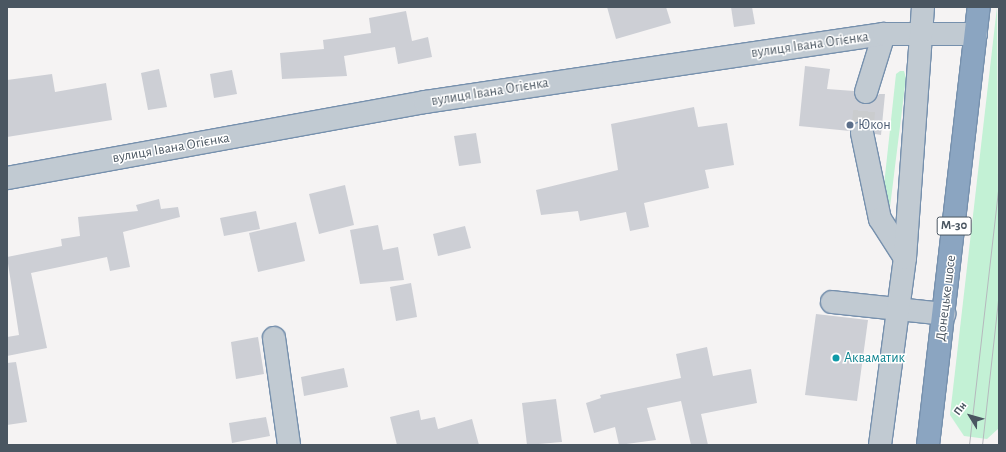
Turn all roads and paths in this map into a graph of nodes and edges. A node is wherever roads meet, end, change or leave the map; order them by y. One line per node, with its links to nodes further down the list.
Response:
1 (923, 7): 3 (street)
2 (979, 7): 5 (highway, Донецьке шосе / М-30)
3 (919, 31): 4 (street, вулиця Івана Огієнка); 5 (street, вулиця Івана Огієнка); 9 (street)
4 (884, 34): 6 (street); 8 (street, вулиця Івана Огієнка)
5 (976, 34): 12 (highway, Донецьке шосе / М-30)
6 (866, 92)
7 (862, 133): 9 (street)
8 (7, 178)
9 (905, 258): 11 (street)
10 (832, 302): 11 (street)
11 (898, 309): 12 (street); 15 (street)
12 (944, 314): 16 (highway, Донецьке шосе / М-30)
13 (274, 338): 14 (street)
14 (289, 445)
15 (880, 445)
16 (928, 445)

